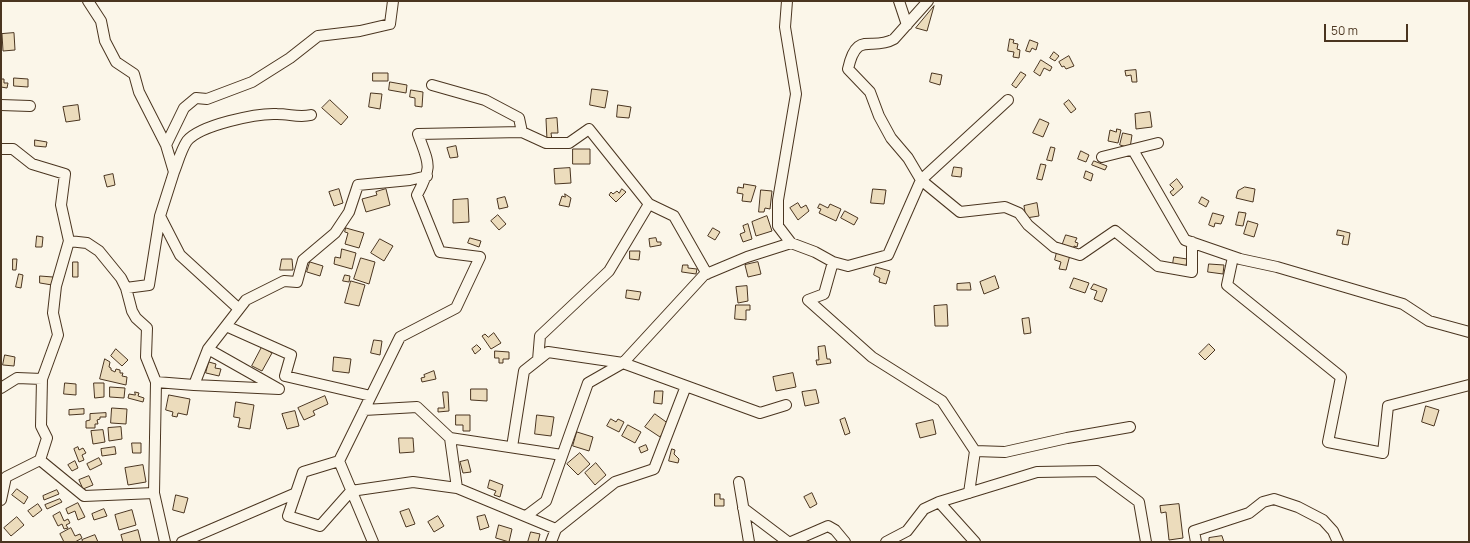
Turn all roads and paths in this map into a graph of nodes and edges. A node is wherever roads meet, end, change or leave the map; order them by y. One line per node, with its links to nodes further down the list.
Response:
1 (88, 1): 14 (street)
2 (393, 1): 14 (street)
3 (787, 1): 25 (street)
4 (899, 1): 6 (street)
5 (928, 1): 6 (street)
6 (907, 25): 20 (street)
7 (432, 85): 12 (street)
8 (1008, 100): 20 (street)
9 (1, 105): 10 (street)
10 (30, 106)
11 (311, 115): 18 (street)
12 (522, 132): 19 (street); 21 (street)
13 (1158, 143): 16 (street)
14 (166, 145): 18 (street)
15 (1, 149): 23 (street)
16 (1133, 150): 17 (street); 24 (street)
17 (1102, 157)
18 (174, 172): 22 (street)
19 (427, 176): 30 (street); 44 (street)
20 (921, 180): 24 (street); 27 (street)
21 (649, 204): 28 (street); 34 (street)
22 (160, 216): 29 (street); 30 (street)
23 (69, 241): 29 (street); 37 (street)
24 (1192, 242): 26 (street)
25 (791, 243): 27 (street); 28 (street)
26 (1233, 257): 32 (street); 40 (street)
27 (833, 262): 50 (street)
28 (708, 274): 35 (street)
29 (126, 288): 38 (street)
30 (239, 309): 31 (street)
31 (226, 326): 33 (street); 36 (street)
32 (1469, 332)
33 (208, 349): 39 (street); 43 (street)
34 (538, 360): 35 (street); 49 (street)
35 (623, 363): 41 (street); 51 (street)
36 (285, 376): 43 (street); 44 (street)
37 (42, 379): 42 (street); 52 (street)
38 (156, 382): 39 (street); 58 (street)
39 (194, 385): 43 (street)
40 (1469, 385)
41 (686, 386): 45 (street); 65 (street)
42 (1, 388)
43 (279, 389)
44 (371, 396): 46 (street)
45 (786, 405)
46 (364, 410): 48 (street); 53 (street)
47 (1130, 427): 50 (street)
48 (450, 438): 49 (street); 56 (street)
49 (512, 447): 51 (street)
50 (975, 451): 60 (street)
51 (562, 455): 64 (street)
52 (40, 460): 55 (street); 58 (street)
53 (339, 461): 57 (street); 59 (street)
54 (739, 482): 63 (street)
55 (2, 487): 61 (street)
56 (457, 488): 57 (street); 64 (street)
57 (351, 492): 59 (street); 68 (street)
58 (154, 493): 66 (street)
59 (296, 493): 67 (street)
60 (969, 493): 62 (street); 75 (street)
61 (1, 500)
62 (939, 502): 73 (street); 74 (street)
63 (744, 508): 70 (street); 71 (street)
64 (526, 516): 65 (street)
65 (556, 529): 69 (street)
66 (165, 542)
67 (182, 542)
68 (373, 542)
69 (551, 542)
70 (749, 542)
71 (789, 542): 72 (street)
72 (845, 542)
73 (886, 542)
74 (975, 542)
75 (1146, 542)
76 (1196, 542): 77 (street)
77 (1338, 542)

